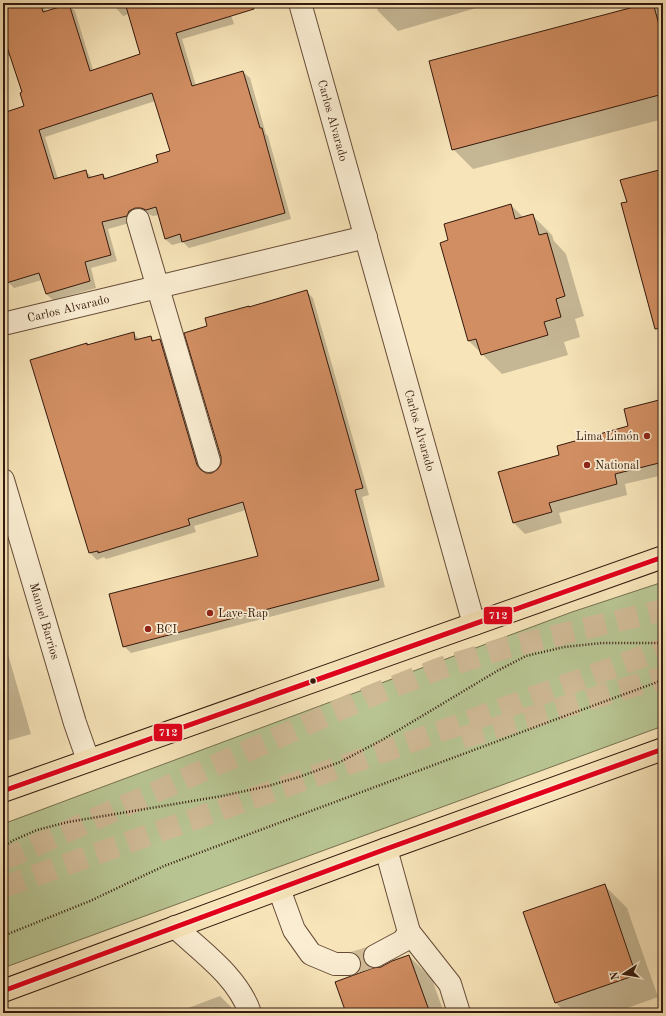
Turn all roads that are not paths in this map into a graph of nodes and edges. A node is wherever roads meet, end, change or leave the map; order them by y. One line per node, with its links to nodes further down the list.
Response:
1 (300, 3): 3 (street, Carlos Alvarado)
2 (138, 220): 4 (street)
3 (366, 237): 4 (street, Carlos Alvarado); 9 (street, Carlos Alvarado)
4 (156, 286): 5 (street, Carlos Alvarado); 6 (street)
5 (3, 324)
6 (209, 462)
7 (3, 480): 11 (street, Manuel Barrios)
8 (663, 557): 9 (main road)
9 (474, 624): 11 (main road)
10 (663, 749): 13 (main road)
11 (88, 760): 12 (main road)
12 (3, 791)
13 (386, 849): 14 (main road); 16 (street)
14 (279, 889): 15 (main road); 18 (street)
15 (175, 927): 19 (main road); 20 (street)
16 (409, 932): 17 (street); 21 (street)
17 (375, 956)
18 (349, 964)
19 (3, 991)
20 (250, 1013)
21 (459, 1013)

